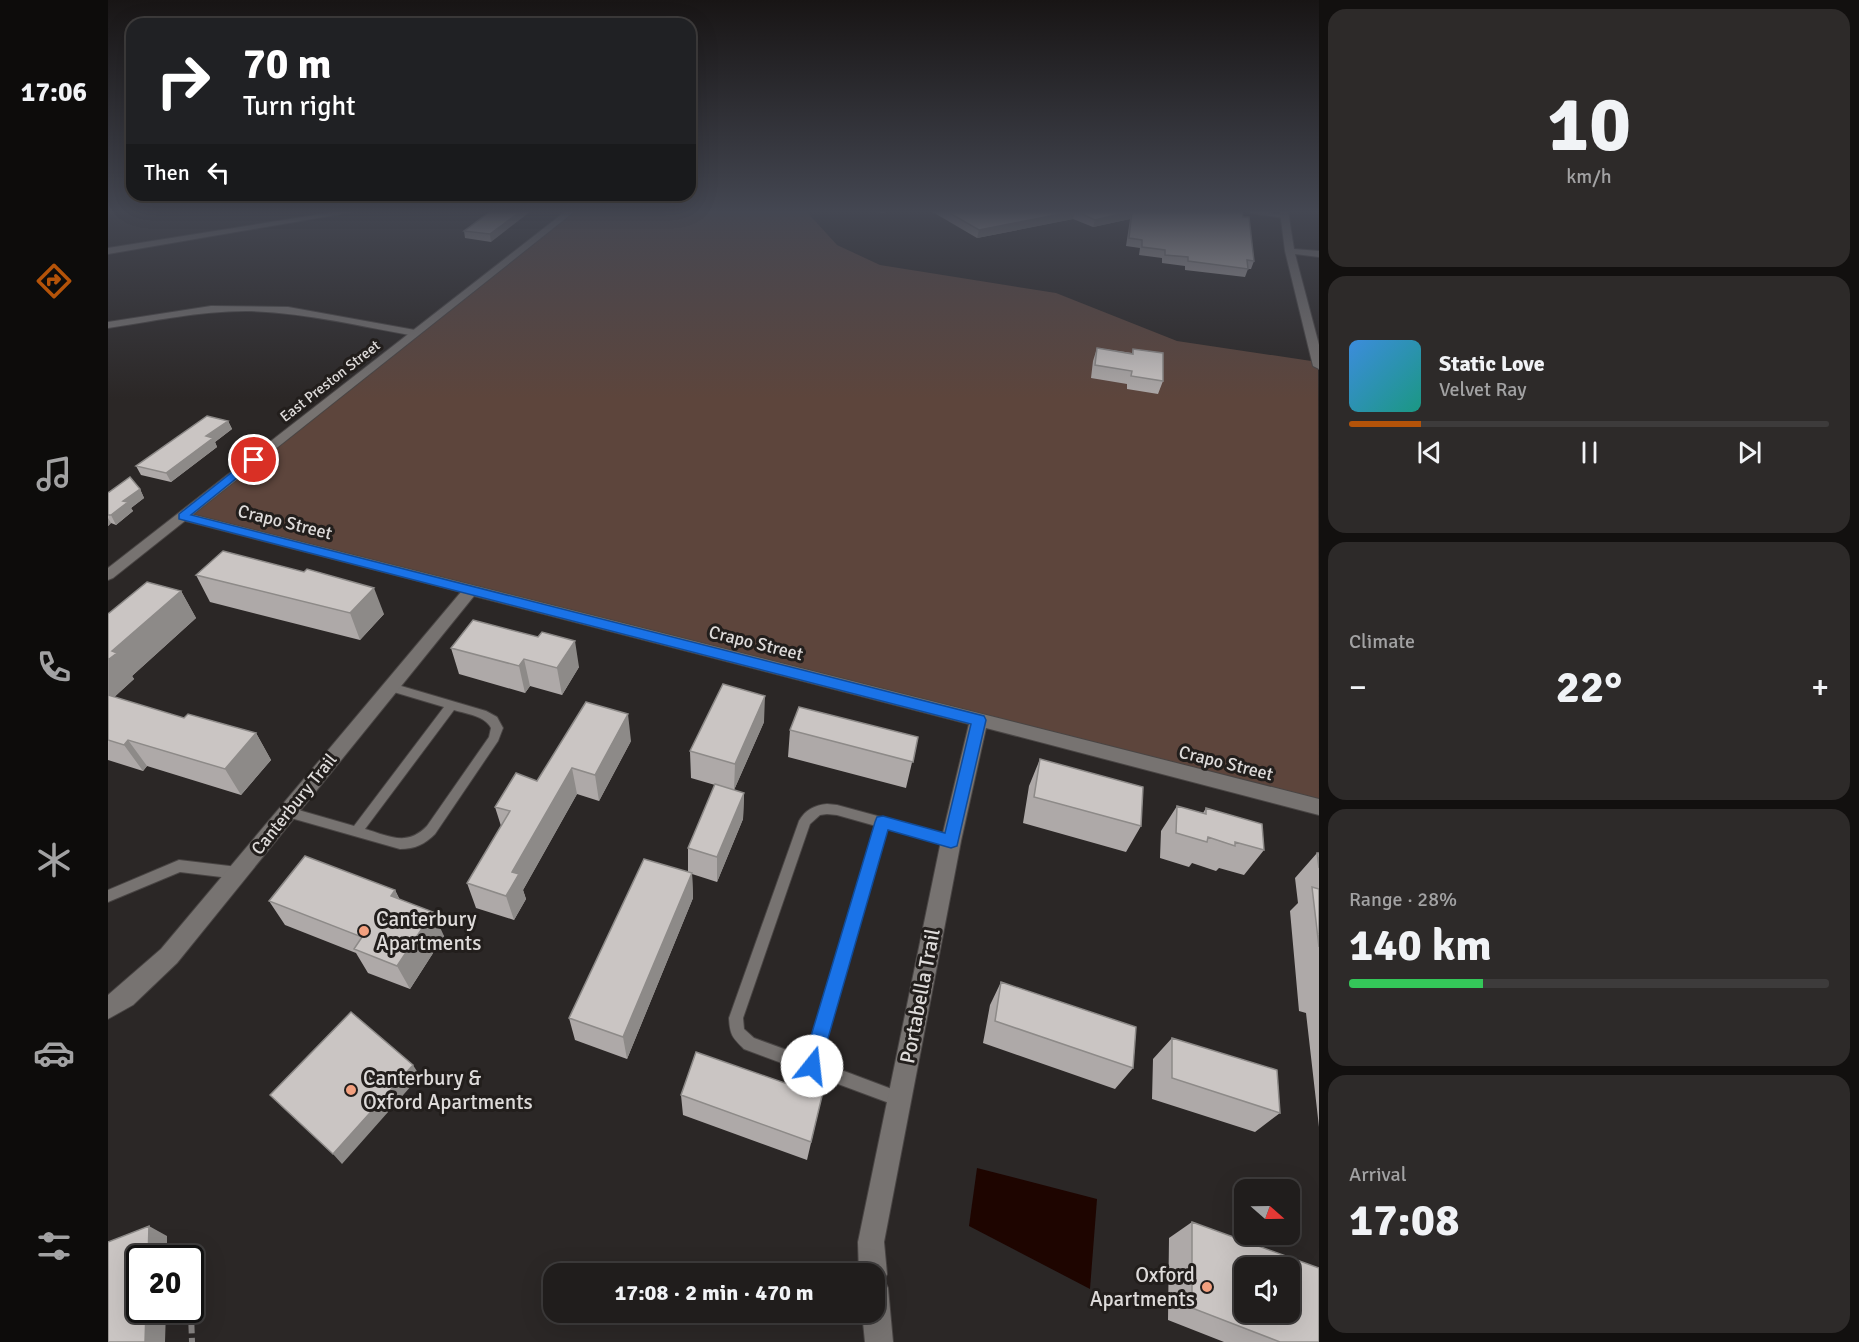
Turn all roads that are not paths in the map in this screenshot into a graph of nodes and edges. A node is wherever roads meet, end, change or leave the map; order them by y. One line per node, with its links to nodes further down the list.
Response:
1 (491, 274): 4 (street, East Preston Street)
2 (1296, 274): 5 (street)
3 (108, 325): 4 (street)
4 (415, 333): 6 (street, East Preston Street)
5 (1319, 366)
6 (183, 516): 7 (street, East Preston Street); 8 (street, Crapo Street)
7 (108, 575)
8 (471, 590): 9 (street, Canterbury Trail); 11 (street, Crapo Street)
9 (392, 687): 10 (lane); 13 (street, Canterbury Trail)
10 (452, 705): 15 (lane); 15 (lane)
11 (979, 720): 12 (street, Crapo Street); 16 (street, Portabella Trail)
12 (1319, 807)
13 (288, 812): 15 (lane); 17 (street, Canterbury Trail)
14 (883, 822): 16 (lane); 20 (lane); 20 (lane)
15 (356, 832)
16 (951, 841): 21 (street, Portabella Trail)
17 (238, 873): 18 (lane); 19 (street, Canterbury Trail)
18 (108, 896)
19 (108, 1008)
20 (812, 1066): 21 (lane)
21 (900, 1099): 22 (street, Portabella Trail)
22 (872, 1263)
23 (877, 1323): 24 (street)
24 (879, 1342)

